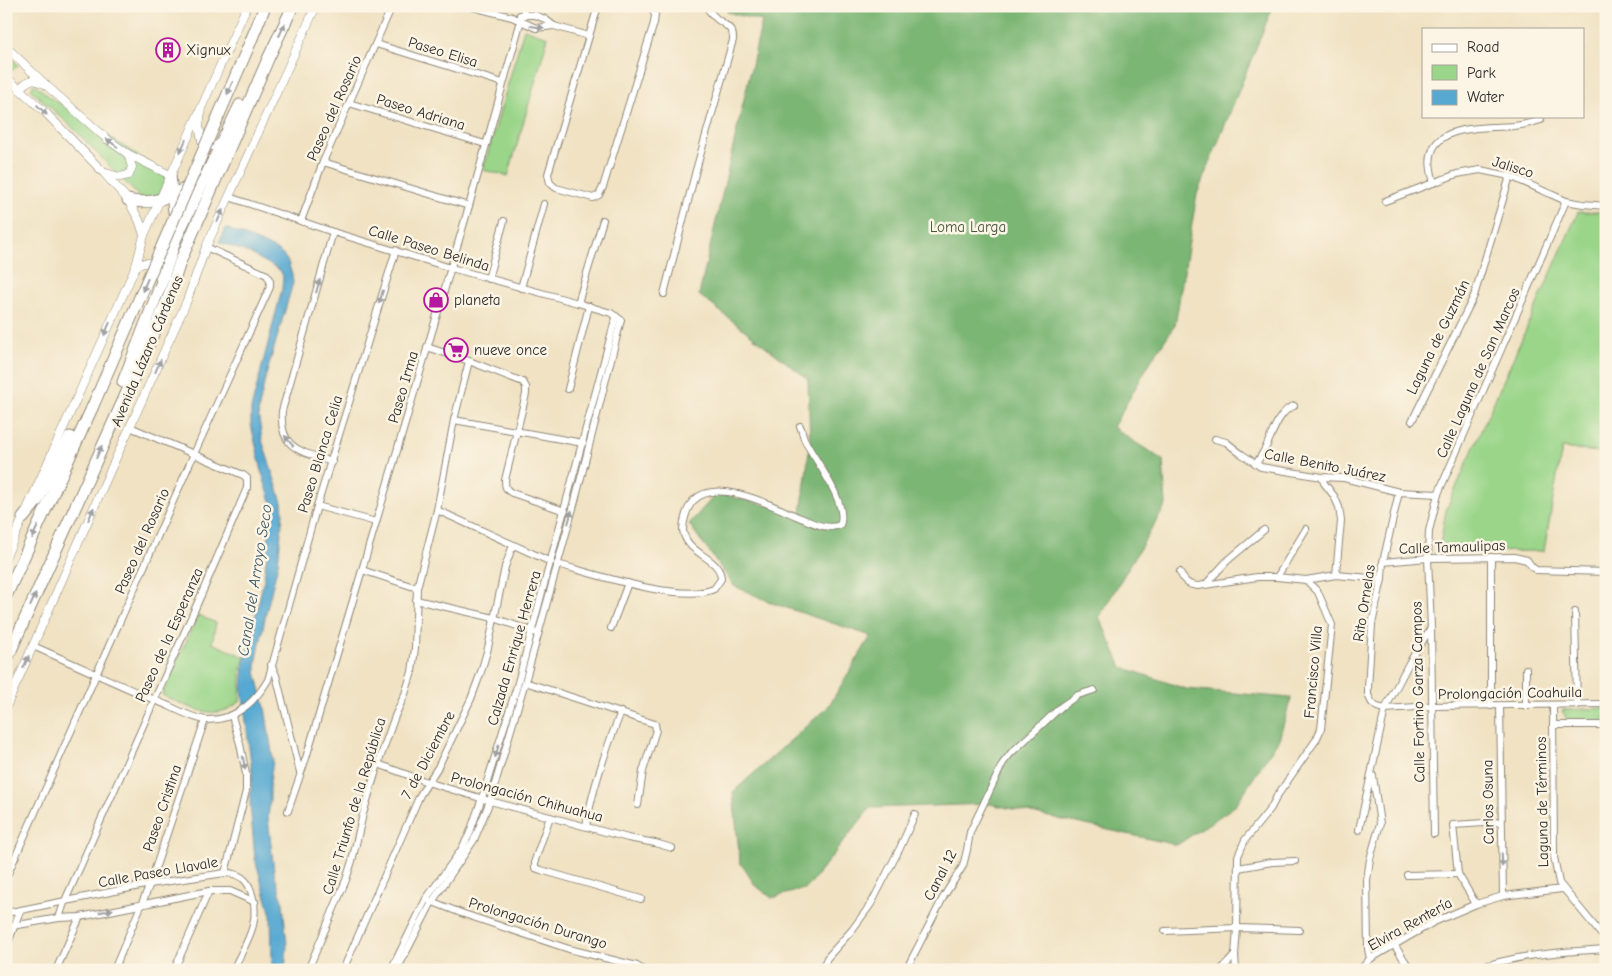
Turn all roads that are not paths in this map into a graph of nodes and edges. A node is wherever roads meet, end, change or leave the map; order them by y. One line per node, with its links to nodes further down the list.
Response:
1 (247, 6): 23 (street)
2 (266, 6): 68 (highway, Avenida Lázaro Cárdenas, one-way to 68, bridge)
3 (316, 6): 37 (street, Avenida Lázaro Cárdenas)
4 (392, 6): 16 (street, Paseo del Rosario)
5 (469, 6): 12 (street)
6 (525, 6): 11 (street, Paseo Irma)
7 (598, 6): 15 (street)
8 (651, 6): 15 (street)
9 (706, 6): 59 (street)
10 (293, 7): 18 (highway, Avenida Lázaro Cárdenas, one-way to 10)
11 (523, 14): 12 (street); 13 (street, Paseo Irma); 14 (street)
12 (512, 17): 13 (street)
13 (521, 22): 14 (street, one-way to 14); 20 (street, Paseo Irma)
14 (554, 26): 15 (street)
15 (589, 36)
16 (376, 44): 20 (street, Paseo Elisa); 24 (street, Paseo del Rosario)
17 (6, 47): 21 (street)
18 (268, 59): 26 (highway); 66 (highway, Avenida Lázaro Cárdenas)
19 (6, 77): 22 (street)
20 (503, 83): 27 (street, Paseo Irma)
21 (47, 86): 22 (street); 28 (street, one-way to 21)
22 (20, 89): 30 (street, one-way to 30)
23 (204, 99): 26 (street); 31 (street, one-way to 31)
24 (349, 103): 27 (street, Paseo Adriana); 29 (street, Paseo del Rosario)
25 (1541, 120): 34 (street)
26 (222, 144): 33 (highway)
27 (485, 144): 43 (street, Paseo Irma)
28 (128, 154): 30 (street); 31 (street)
29 (323, 162): 43 (street); 47 (street, Paseo del Rosario)
30 (104, 172): 38 (street)
31 (170, 175): 35 (highway); 36 (highway); 39 (street)
32 (1510, 176): 34 (street, Jalisco); 41 (street, Jalisco); 70 (street, Laguna de Guzmán)
33 (204, 179): 35 (highway); 45 (highway)
34 (1434, 183): 40 (street, Jalisco)
35 (183, 190): 36 (highway); 45 (highway)
36 (172, 195): 39 (highway); 51 (highway)
37 (229, 197): 47 (street, Calle Paseo Belinda); 52 (street, Avenida Lázaro Cárdenas, one-way to 37)
38 (128, 200): 39 (highway); 50 (street)
39 (160, 200): 50 (street)
40 (1385, 201)
41 (1566, 201): 44 (street, Jalisco); 81 (street, Calle Laguna de San Marcos)
42 (544, 204): 58 (street)
43 (469, 206): 55 (street, Paseo Irma)
44 (1606, 206)
45 (189, 211): 51 (highway)
46 (603, 220): 60 (street)
47 (301, 221): 49 (street, Calle Paseo Belinda)
48 (504, 221): 56 (street)
49 (334, 232): 53 (street, Calle Paseo Belinda); 77 (street, one-way to 49)
50 (144, 236): 54 (street)
51 (176, 238): 57 (highway)
52 (206, 247): 72 (street, Avenida Lázaro Cárdenas, one-way to 52); 76 (street, Paseo del Rosario)
53 (396, 250): 55 (street, Calle Paseo Belinda); 77 (street, Paseo Blanca Celia, one-way to 77)
54 (136, 266): 57 (street); 85 (street, one-way to 85)
55 (451, 268): 56 (street, Calle Paseo Belinda); 63 (street, Paseo Irma)
56 (488, 279): 58 (street, Calle Paseo Belinda)
57 (161, 284): 66 (highway)
58 (521, 288): 60 (street, Calle Paseo Belinda)
59 (664, 294)
60 (578, 303): 61 (street, Calle Paseo Belinda)
61 (589, 306): 62 (street, Calle Paseo Belinda); 65 (street)
62 (619, 318): 75 (street, Calzada Enrique Herrera); 94 (street, Calzada Enrique Herrera, one-way to 62)
63 (428, 347): 64 (street); 86 (street, Paseo Irma)
64 (469, 361): 69 (street, Calle Triunfo de la República); 73 (street)
65 (568, 390)
66 (122, 400): 113 (highway, Avenida Lázaro Cárdenas, one-way to 66)
67 (1294, 406): 78 (street)
68 (86, 419): 85 (highway); 105 (highway, Avenida Lázaro Cárdenas, one-way to 105)
69 (454, 420): 73 (street); 83 (street, Calle Triunfo de la República)
70 (1412, 421)
71 (800, 426): 102 (street)
72 (130, 427): 76 (street, Paseo de la Esperanza); 112 (street, Avenida Lázaro Cárdenas, one-way to 72)
73 (518, 431): 75 (street); 84 (street)
74 (1215, 439): 78 (street, Calle Benito Juárez)
75 (583, 443): 84 (street, Calzada Enrique Herrera)
76 (194, 454): 116 (street, Paseo del Rosario); 119 (street, Paseo de la Esperanza)
77 (332, 462): 82 (street, Paseo Blanca Celia)
78 (1256, 464): 79 (street, Calle Benito Juárez)
79 (1322, 476): 80 (street, Calle Benito Juárez); 98 (street)
80 (1399, 492): 81 (street, Calle Benito Juárez); 93 (street, Rito Ornelas)
81 (1438, 494): 92 (street, Calle Laguna de San Marcos)
82 (317, 506): 86 (street); 114 (street, Paseo Blanca Celia)
83 (437, 510): 89 (street); 104 (street, Calle Triunfo de la República)
84 (565, 511): 94 (street, Calzada Enrique Herrera)
85 (23, 518): 90 (street)
86 (376, 522): 95 (street, Paseo Irma)
87 (1306, 529): 99 (street)
88 (1264, 530): 103 (street)
89 (513, 545): 94 (street); 108 (street, 7 de Diciembre)
90 (6, 556)
91 (1491, 557): 92 (street, Calle Tamaulipas); 97 (street, Calle Tamaulipas); 123 (street)
92 (1428, 558): 93 (street, Calle Tamaulipas); 110 (street, Calle Fortino Garza Campos)
93 (1383, 562): 100 (street, Rito Ornelas)
94 (554, 563): 102 (street); 111 (street, Calzada Enrique Herrera)
95 (362, 570): 104 (street); 136 (street, Paseo Irma)
96 (1180, 572): 103 (street)
97 (1606, 572)
98 (1336, 575): 100 (street); 101 (street)
99 (1277, 577): 101 (street); 103 (street)
100 (1382, 579): 128 (street, Rito Ornelas)
101 (1306, 580): 150 (street, Francisco Villa)
102 (628, 583): 109 (street)
103 (1206, 584)
104 (417, 588): 106 (street, Calle Triunfo de la República)
105 (6, 596)
106 (416, 600): 108 (street); 134 (street, Calle Triunfo de la República)
107 (1576, 612): 121 (street)
108 (494, 618): 111 (street); 137 (street, 7 de Diciembre)
109 (611, 628)
110 (1431, 628): 122 (street, Calle Fortino Garza Campos); 128 (street)
111 (535, 632): 117 (street, Calzada Enrique Herrera); 138 (street, Calzada Enrique Herrera, one-way to 138)
112 (33, 646): 116 (street); 127 (street, Avenida Lázaro Cárdenas, one-way to 112)
113 (6, 661)
114 (271, 665): 130 (street, Paseo Blanca Celia); 136 (street)
115 (1526, 669): 125 (street)
116 (96, 673): 119 (street); 154 (street, Paseo del Rosario)
117 (526, 682): 129 (street); 139 (street, Calzada Enrique Herrera)
118 (1094, 690): 190 (street, Canal 12)
119 (154, 700): 131 (street); 162 (street, Paseo de la Esperanza)
120 (1606, 704): 121 (street, Prolongación Coahuila)
121 (1577, 705): 126 (street, Prolongación Coahuila)
122 (1432, 706): 123 (street, Prolongación Coahuila); 128 (street, Prolongación Coahuila); 147 (street, Calle Fortino Garza Campos)
123 (1490, 706): 124 (street, Prolongación Coahuila)
124 (1500, 706): 125 (street, Prolongación Coahuila); 144 (street, Carlos Osuna)
125 (1526, 706): 126 (street, Prolongación Coahuila)
126 (1553, 706): 132 (street, Laguna de Términos)
127 (6, 707)
128 (1385, 708): 135 (street)
129 (621, 712): 140 (street); 145 (street)
130 (235, 714): 131 (street); 151 (street, one-way to 151)
131 (205, 720): 155 (street, Paseo Cristina)
132 (1553, 725): 133 (street); 156 (street, Laguna de Términos)
133 (1606, 725)
134 (378, 764): 137 (street, Prolongación Chihuahua); 184 (street, Calle Triunfo de la República)
135 (1373, 772): 146 (street); 179 (street)
136 (301, 774): 141 (street, Paseo Irma)
137 (427, 782): 138 (street, Prolongación Chihuahua); 185 (street, 7 de Diciembre)
138 (482, 798): 139 (street, Prolongación Chihuahua); 160 (street, Calzada Enrique Herrera)
139 (490, 801): 143 (street, Prolongación Chihuahua); 160 (street, Calzada Enrique Herrera)
140 (638, 806)
141 (288, 811)
142 (915, 814): 189 (street)
143 (550, 817): 145 (street, Prolongación Chihuahua); 159 (street)
144 (1501, 822): 152 (street); 158 (street, Carlos Osuna, one-way to 158)
145 (586, 826): 148 (street, Prolongación Chihuahua)
146 (1359, 830)
147 (1434, 834)
148 (672, 848)
149 (1295, 862): 150 (street)
150 (1238, 868): 171 (street, Francisco Villa)
151 (225, 872): 155 (street, Calle Paseo Llavale); 161 (street, Calle Paseo Llavale)
152 (1458, 874): 153 (street); 164 (street)
153 (1407, 875)
154 (6, 878)
155 (150, 884): 162 (street, Calle Paseo Llavale); 163 (street, Paseo Cristina)
156 (1562, 888): 158 (street, Elvira Rentería); 174 (street, Laguna de Términos)
157 (209, 891): 161 (street, Calle Paseo Llavale); 163 (street, Calle Paseo Llavale); 182 (street)
158 (1503, 896): 164 (street, Elvira Rentería)
159 (641, 899)
160 (429, 900): 186 (street, Calzada Enrique Herrera); 187 (street, Calzada Enrique Herrera); 188 (street, Prolongación Durango)
161 (255, 902): 183 (street)
162 (64, 903): 165 (street, Calle Paseo Llavale); 168 (street, Paseo de la Esperanza)
163 (142, 904): 167 (street, Calle Paseo Llavale, one-way to 163); 181 (street, Paseo Cristina)
164 (1476, 904): 175 (street, Elvira Rentería)
165 (20, 911): 166 (street, Calle Paseo Llavale); 169 (street)
166 (6, 913)
167 (80, 917): 168 (street, Calle Paseo Llavale); 180 (street)
168 (59, 918): 169 (street, Calle Paseo Llavale)
169 (16, 925): 170 (street, Calle Paseo Llavale); 176 (street)
170 (6, 927)
171 (1237, 928): 172 (street); 173 (street); 178 (street, Francisco Villa)
172 (1299, 930)
173 (1165, 931)
174 (1606, 940)
175 (1395, 946): 179 (street, Elvira Rentería); 194 (street)
176 (6, 948)
177 (1606, 949): 195 (street)
178 (1235, 955): 191 (street); 192 (street, Francisco Villa)
179 (1370, 960): 193 (street, Elvira Rentería)
180 (56, 970)
181 (114, 970)
182 (174, 970)
183 (233, 970)
184 (308, 970)
185 (343, 970)
186 (391, 970)
187 (397, 970)
188 (643, 970)
189 (822, 970)
190 (906, 970)
191 (1221, 970)
192 (1236, 970)
193 (1360, 970)
194 (1411, 970)
195 (1474, 970)

